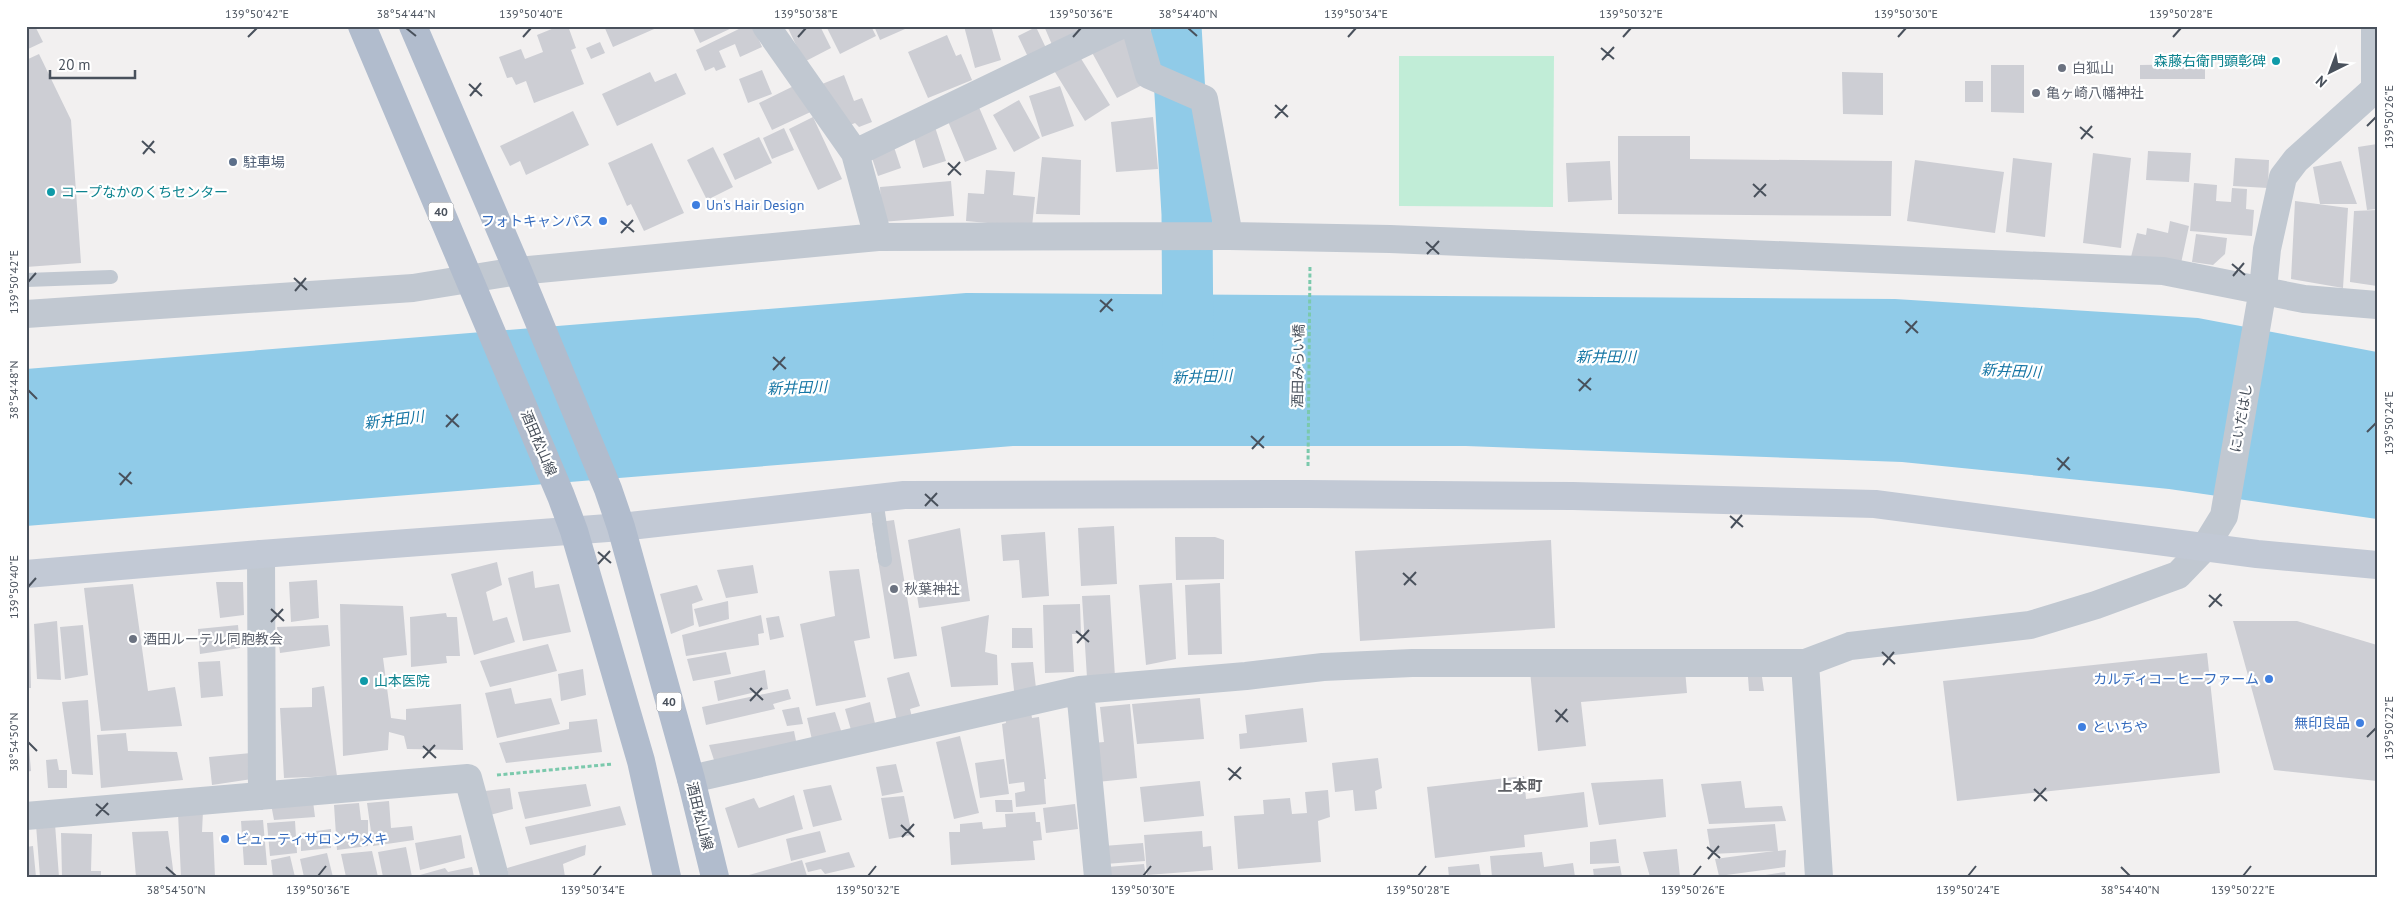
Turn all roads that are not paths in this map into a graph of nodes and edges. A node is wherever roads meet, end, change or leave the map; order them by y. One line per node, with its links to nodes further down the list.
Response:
1 (362, 26): 12 (main road, 酒田松山線 / 40)
2 (413, 26): 10 (main road, 酒田松山線 / 40)
3 (766, 26): 7 (street)
4 (1119, 26): 7 (street)
5 (1135, 26): 8 (street)
6 (2375, 26): 14 (street, にいだはし)
7 (855, 153): 9 (street)
8 (1229, 236): 9 (street); 14 (street)
9 (878, 237): 10 (street)
10 (518, 271): 12 (street); 18 (main road, 酒田松山線 / 40)
11 (111, 277): 13 (lane)
12 (469, 279): 16 (street); 19 (main road, 酒田松山線 / 40)
13 (26, 280)
14 (2263, 289): 15 (street); 20 (street, にいだはし)
15 (2377, 305)
16 (26, 314)
17 (876, 499): 18 (street); 20 (street); 22 (lane)
18 (621, 527): 19 (street); 27 (main road, 酒田松山線 / 40)
19 (574, 531): 21 (street); 31 (main road, 酒田松山線 / 40)
20 (2205, 547): 23 (street); 25 (street)
21 (261, 554): 24 (street); 28 (street)
22 (885, 560)
23 (2377, 565)
24 (26, 574)
25 (1805, 663): 26 (street); 34 (street)
26 (1080, 690): 27 (street); 33 (street)
27 (691, 779): 32 (main road, 酒田松山線 / 40)
28 (262, 796): 29 (street); 30 (street)
29 (26, 816)
30 (494, 877)
31 (667, 877)
32 (715, 877)
33 (1098, 877)
34 (1819, 877)

